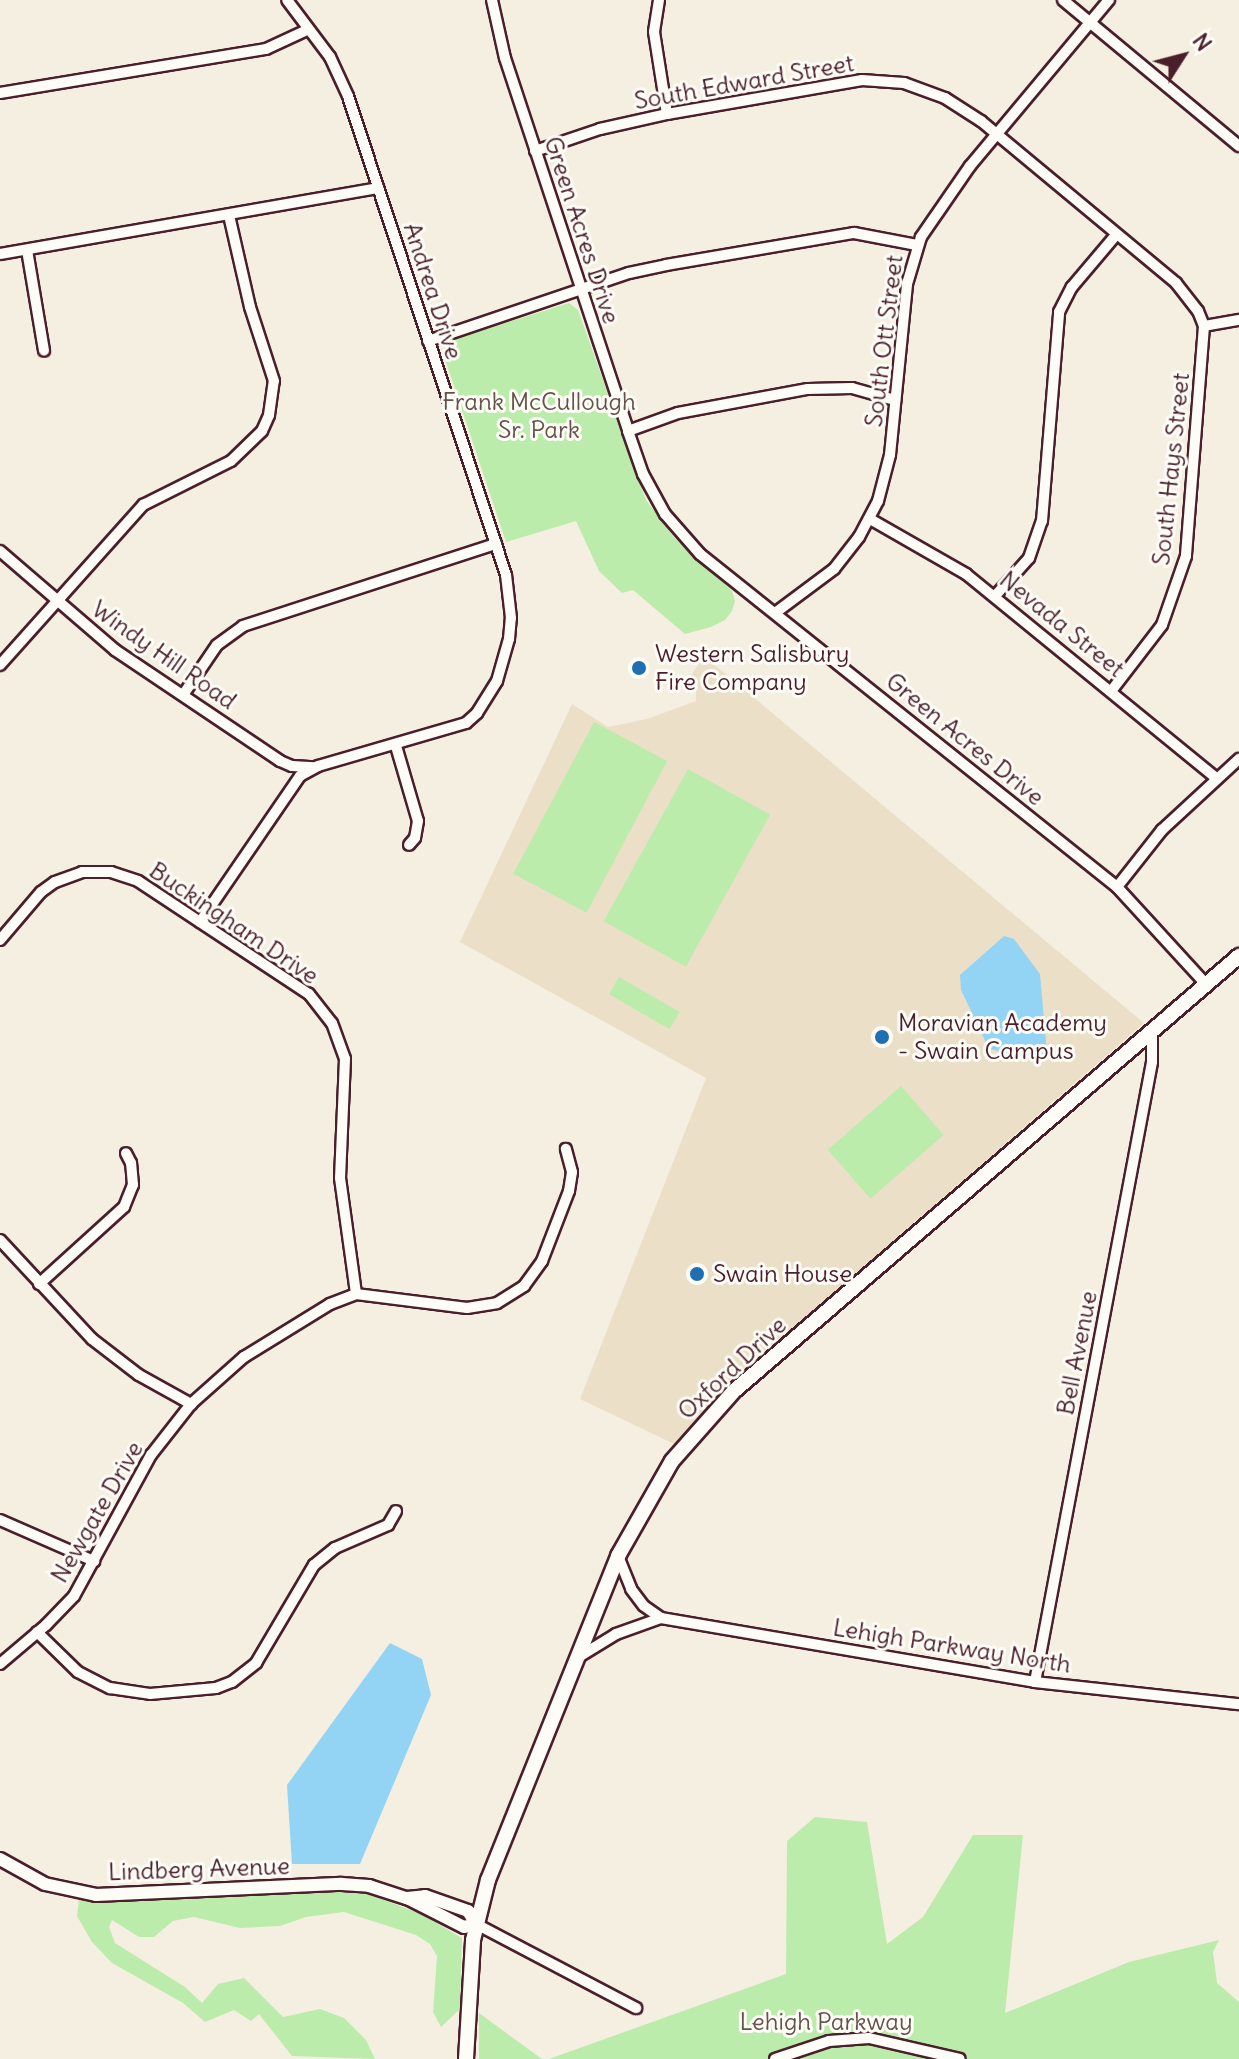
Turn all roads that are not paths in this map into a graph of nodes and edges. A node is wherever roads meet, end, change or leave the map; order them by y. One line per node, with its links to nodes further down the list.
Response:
1 (287, 0): 7 (street, Andrea Drive)
2 (492, 0): 12 (street, Green Acres Drive)
3 (659, 0): 9 (street)
4 (1063, 0): 6 (street)
5 (1109, 0): 6 (street, South Ott Street)
6 (1091, 22): 10 (street, South Ott Street); 11 (street)
7 (309, 29): 8 (street); 13 (street, Andrea Drive)
8 (0, 93)
9 (667, 114): 10 (street, South Edward Street); 12 (street, South Edward Street)
10 (997, 135): 15 (street, South Edward Street); 16 (street, South Ott Street)
11 (1239, 146)
12 (535, 151): 19 (street, Green Acres Drive)
13 (378, 188): 14 (street); 22 (street, Andrea Drive)
14 (229, 215): 17 (street); 30 (street)
15 (1116, 235): 21 (street, South Edward Street); 29 (street)
16 (917, 245): 19 (street); 24 (street, South Ott Street)
17 (27, 250): 18 (street); 23 (street)
18 (0, 254)
19 (581, 290): 22 (street); 25 (street, Green Acres Drive)
20 (1239, 320): 21 (street)
21 (1204, 326): 33 (street, South Hays Street)
22 (428, 341): 27 (street, Andrea Drive)
23 (44, 351)
24 (895, 400): 25 (street); 26 (street, South Ott Street)
25 (628, 431): 31 (street, Green Acres Drive)
26 (870, 519): 29 (street, Nevada Street); 31 (street, South Ott Street)
27 (496, 544): 34 (street); 35 (street, Andrea Drive)
28 (0, 551): 30 (street, Windy Hill Road)
29 (995, 596): 33 (street, Nevada Street)
30 (57, 601): 32 (street); 34 (street, Windy Hill Road)
31 (775, 613): 40 (street, Green Acres Drive)
32 (0, 665)
33 (1112, 690): 38 (street, Nevada Street)
34 (183, 695): 37 (street, Windy Hill Road)
35 (396, 746): 37 (street, Andrea Drive); 39 (street)
36 (1239, 759): 38 (street)
37 (318, 766): 41 (street, Andrea Drive)
38 (1216, 778): 40 (street)
39 (409, 845)
40 (1117, 887): 44 (street, Green Acres Drive)
41 (200, 922): 42 (street, Buckingham Drive); 50 (street, Buckingham Drive)
42 (0, 940)
43 (1239, 956): 44 (main road, Oxford Drive)
44 (1206, 984): 45 (main road, Oxford Drive)
45 (1152, 1031): 54 (main road, Oxford Drive); 60 (street, Bell Avenue)
46 (566, 1149): 50 (street)
47 (126, 1153): 49 (street)
48 (0, 1240): 49 (street)
49 (39, 1284): 51 (street)
50 (356, 1294): 51 (street, Newgate Drive)
51 (191, 1404): 55 (street, Newgate Drive)
52 (396, 1511): 57 (street)
53 (0, 1520): 55 (street)
54 (618, 1556): 56 (street); 58 (main road, Oxford Drive)
55 (94, 1561): 57 (street, Newgate Drive)
56 (661, 1618): 58 (street, Lehigh Parkway North); 60 (street, Lehigh Parkway North)
57 (37, 1632): 59 (street, Newgate Drive)
58 (577, 1658): 63 (main road, Oxford Drive)
59 (0, 1664)
60 (1035, 1682): 61 (street, Lehigh Parkway North)
61 (1239, 1704)
62 (0, 1859): 63 (street, Lindberg Avenue)
63 (476, 1924): 64 (street, Lindberg Avenue); 65 (main road, Oxford Drive)
64 (636, 2008)
65 (466, 2059)
66 (775, 2059): 67 (street)
67 (960, 2059)

